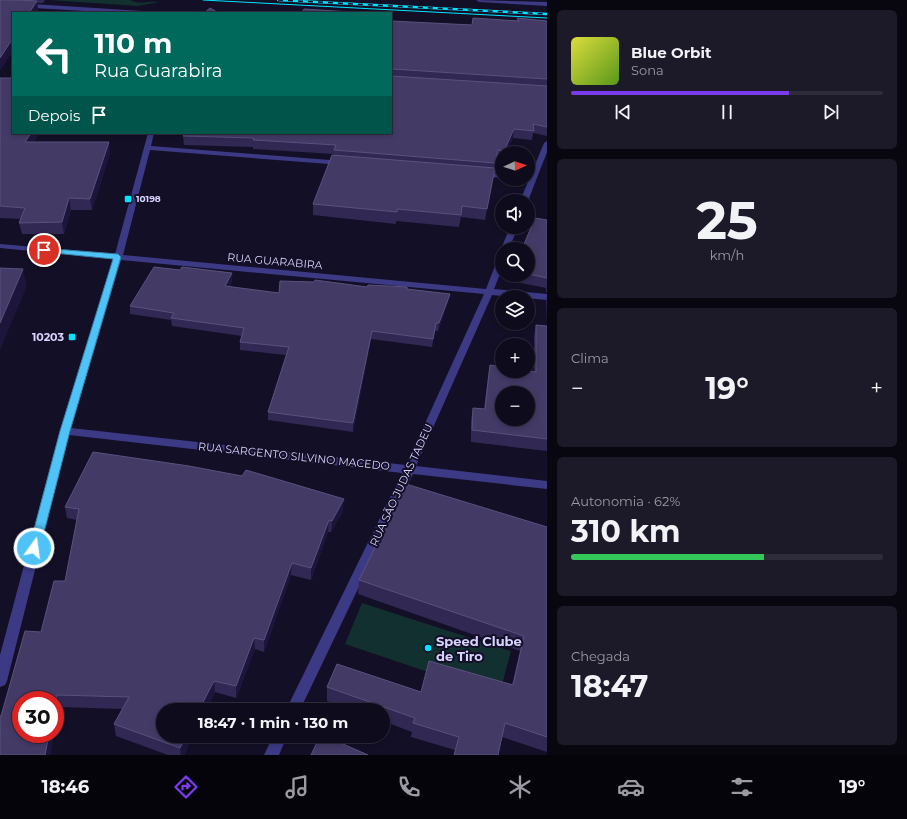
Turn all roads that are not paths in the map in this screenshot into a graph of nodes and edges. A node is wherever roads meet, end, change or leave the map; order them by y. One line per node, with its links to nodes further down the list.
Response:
1 (478, 0): 3 (street)
2 (0, 4): 4 (street)
3 (547, 4)
4 (127, 12)
5 (151, 134): 7 (street)
6 (547, 143): 9 (street)
7 (148, 148): 8 (street); 13 (street)
8 (352, 164)
9 (535, 168)
10 (470, 173): 11 (street)
11 (495, 175)
12 (0, 246): 13 (street, RUA GUARABIRA)
13 (118, 257): 15 (street, RUA GUARABIRA); 17 (street)
14 (495, 276): 15 (street, RUA SÃO JUDAS TADEU)
15 (489, 292): 16 (street, RUA GUARABIRA); 18 (street, RUA SÃO JUDAS TADEU)
16 (547, 297)
17 (65, 431): 18 (street, RUA SARGENTO SILVINO MACEDO); 20 (street)
18 (410, 468): 19 (street, RUA SARGENTO SILVINO MACEDO); 21 (street, RUA SÃO JUDAS TADEU)
19 (547, 485)
20 (0, 681)
21 (296, 703)
22 (277, 743): 23 (street)
23 (271, 755)

